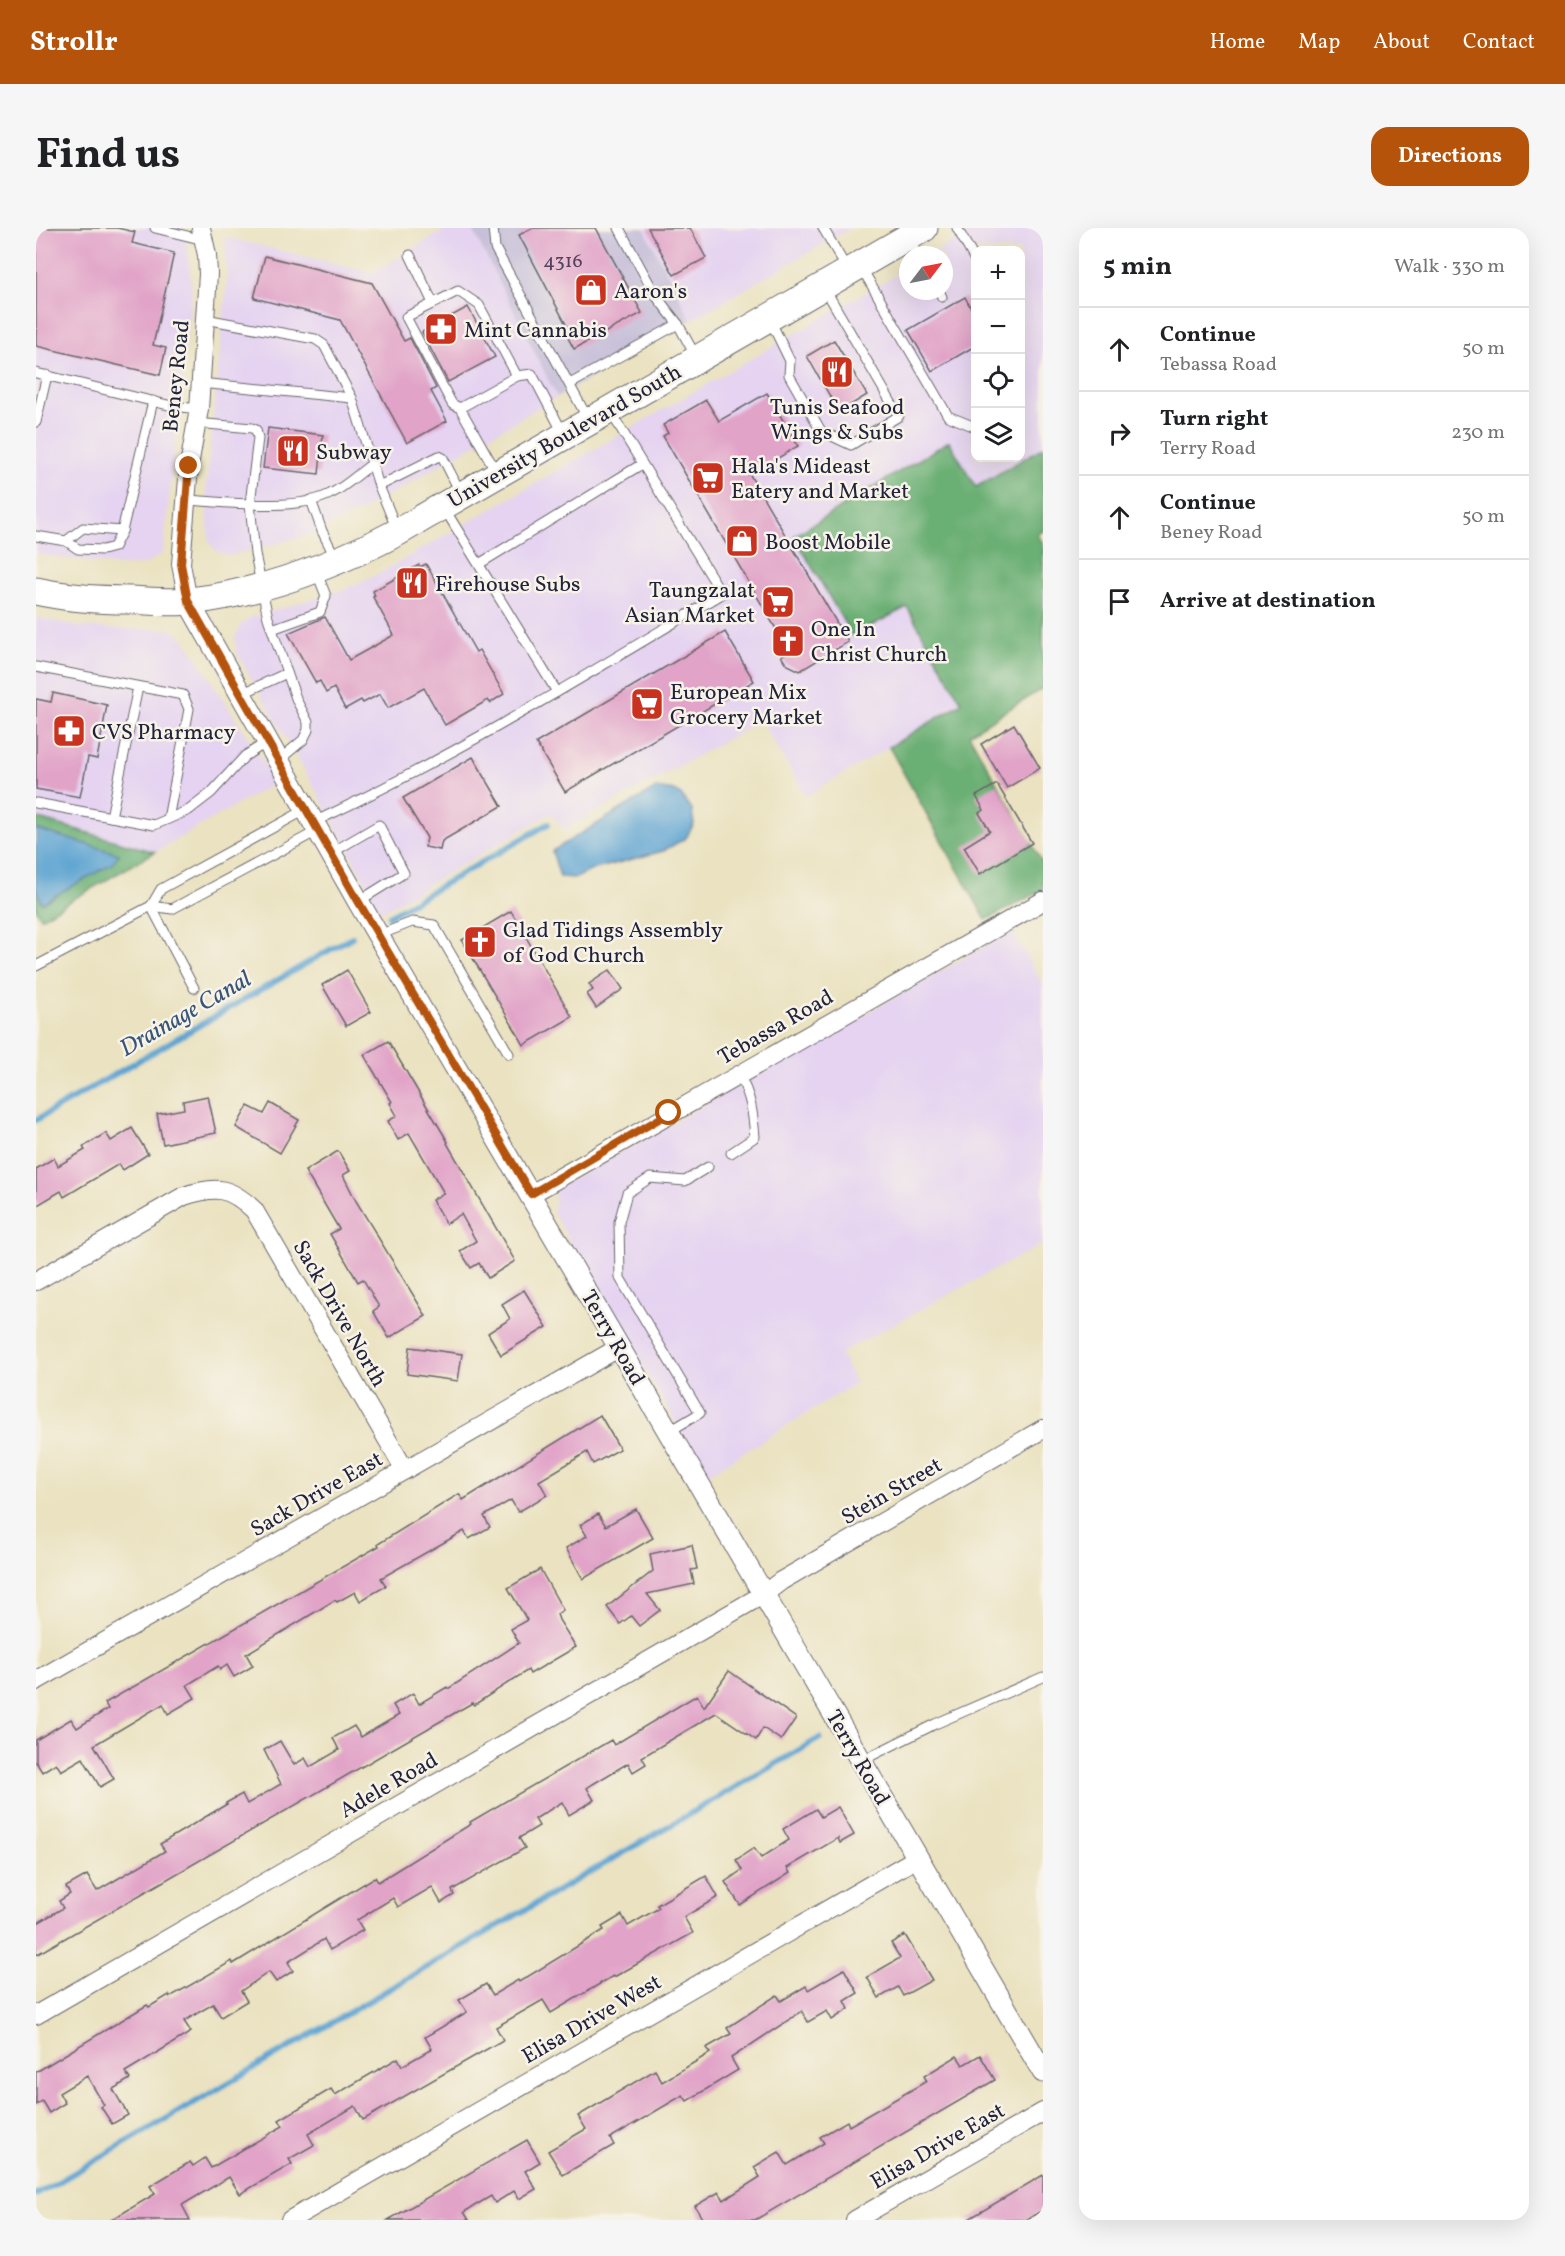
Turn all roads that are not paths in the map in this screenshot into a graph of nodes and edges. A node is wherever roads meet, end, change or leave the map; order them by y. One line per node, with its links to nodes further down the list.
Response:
1 (155, 228): 6 (lane)
2 (493, 228): 21 (lane)
3 (619, 228): 15 (lane)
4 (823, 228): 10 (lane)
5 (957, 228): 8 (lane)
6 (202, 234): 14 (street, Beney Road)
7 (917, 240): 10 (main road, University Boulevard South)
8 (971, 253)
9 (410, 255): 12 (lane)
10 (854, 268): 11 (main road, University Boulevard South); 28 (lane)
11 (823, 286): 13 (main road, University Boulevard South); 13 (lane)
12 (433, 303): 19 (lane); 24 (lane)
13 (769, 318): 16 (main road, University Boulevard South)
14 (205, 319): 20 (street, Beney Road); 22 (lane)
15 (678, 324): 16 (lane); 21 (lane)
16 (698, 359): 25 (main road, University Boulevard South)
17 (36, 373): 18 (lane)
18 (47, 375): 23 (lane); 27 (lane)
19 (517, 376): 24 (lane); 29 (lane)
20 (200, 383): 22 (lane); 26 (street, Beney Road)
21 (570, 384): 25 (lane)
22 (352, 398): 30 (lane)
23 (153, 401): 26 (lane); 38 (lane)
24 (460, 408): 32 (lane)
25 (600, 415): 29 (main road, University Boulevard South); 31 (lane)
26 (197, 416): 34 (street, Beney Road); 37 (lane)
27 (36, 422)
28 (971, 425)
29 (565, 435): 32 (main road, University Boulevard South)
30 (372, 464): 33 (lane); 35 (lane)
31 (642, 464): 42 (lane); 51 (lane)
32 (497, 473): 36 (main road, University Boulevard South)
33 (379, 486): 36 (lane); 39 (lane)
34 (186, 500): 37 (lane); 46 (street, Beney Road)
35 (311, 500): 37 (lane); 43 (lane)
36 (452, 500): 39 (main road, University Boulevard South); 42 (lane)
37 (250, 504): 44 (lane)
38 (122, 531): 41 (lane); 41 (lane)
39 (398, 532): 43 (main road, University Boulevard South)
40 (36, 536): 41 (lane)
41 (66, 541)
42 (479, 564): 51 (lane)
43 (327, 565): 44 (main road, University Boulevard South); 47 (lane)
44 (263, 586): 46 (main road, University Boulevard South); 47 (lane)
45 (36, 591): 46 (main road, University Boulevard South)
46 (188, 601): 52 (street, Terry Road)
47 (272, 629): 49 (lane)
48 (36, 667): 50 (lane)
49 (287, 673): 52 (lane); 54 (lane)
50 (138, 687): 56 (lane); 57 (lane)
51 (557, 692): 58 (lane)
52 (241, 694): 53 (street, Terry Road)
53 (269, 742): 54 (street, Terry Road); 57 (lane)
54 (279, 760): 58 (street, Terry Road)
55 (36, 802): 56 (lane)
56 (111, 817): 57 (lane)
57 (168, 819)
58 (313, 820): 59 (street, Terry Road); 62 (lane); 62 (lane)
59 (332, 853): 60 (street, Terry Road); 60 (lane)
60 (358, 901): 63 (street, Terry Road)
61 (1043, 901): 67 (street, Tebassa Road)
62 (151, 906): 64 (lane); 65 (lane)
63 (379, 935): 66 (lane); 70 (street, Terry Road)
64 (36, 966)
65 (194, 988)
66 (509, 1054)
67 (739, 1075): 68 (lane); 70 (street, Tebassa Road)
68 (731, 1153)
69 (708, 1167): 74 (lane)
70 (531, 1194): 72 (street, Terry Road)
71 (36, 1281): 75 (street, Sack Drive North)
72 (620, 1347): 74 (street, Terry Road); 75 (street, Sack Drive East)
73 (1043, 1429): 76 (street, Stein Street)
74 (670, 1431): 76 (street, Terry Road)
75 (405, 1470): 78 (street, Sack Drive East)
76 (764, 1594): 79 (street, Terry Road); 81 (street, Adele Road)
77 (1043, 1677): 79 (lane)
78 (36, 1682)
79 (861, 1761): 80 (street, Terry Road)
80 (917, 1858): 82 (street, Terry Road); 84 (street, Elisa Drive West)
81 (36, 2015)
82 (1043, 2072)
83 (1043, 2112): 85 (street, Elisa Drive East)
84 (290, 2220)
85 (855, 2220)

